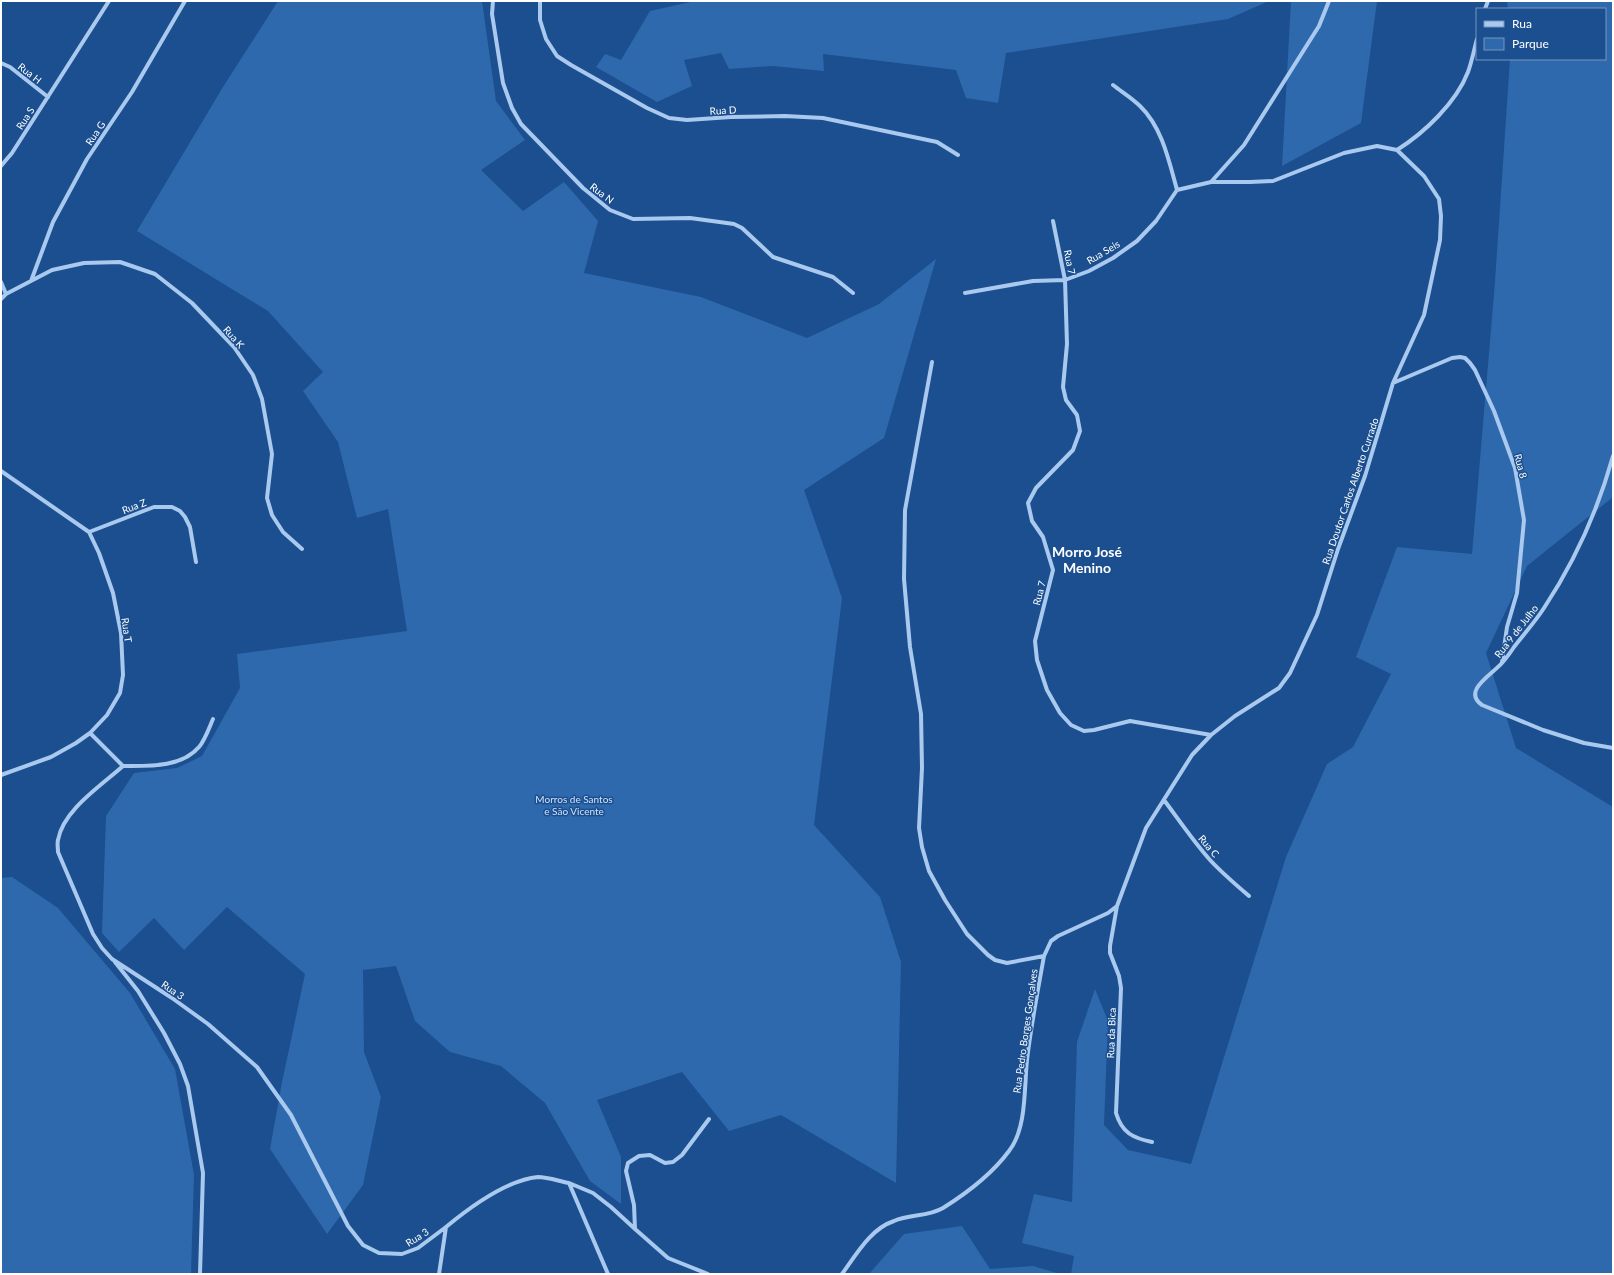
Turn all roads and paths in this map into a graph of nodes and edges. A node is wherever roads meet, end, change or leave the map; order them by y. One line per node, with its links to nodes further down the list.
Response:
1 (109, 1): 9 (street)
2 (185, 1): 17 (street, Rua G)
3 (493, 1): 21 (street, Rua N)
4 (540, 1): 11 (street, Rua D)
5 (1329, 1): 13 (street)
6 (1476, 43): 10 (street)
7 (1, 63): 9 (street, Rua H)
8 (1113, 85): 14 (street)
9 (48, 97): 12 (street, Rua S)
10 (1397, 150): 13 (street); 24 (street, Rua Doutor Carlos Alberto Currado)
11 (958, 155)
12 (1, 166)
13 (1211, 182): 14 (street)
14 (1177, 190): 16 (street, Rua Seis)
15 (1053, 220): 16 (street, Rua 7)
16 (1065, 280): 19 (street, Rua Seis); 33 (street, Rua 7)
17 (31, 281): 20 (street); 28 (street, Rua K)
18 (1, 282): 20 (street)
19 (966, 293)
20 (6, 294): 22 (street)
21 (853, 294)
22 (1, 299)
23 (932, 362): 40 (street)
24 (1393, 384): 30 (street, Rua 8); 33 (street, Rua Doutor Carlos Alberto Currado)
25 (1613, 456): 30 (street, Rua 9 de Julho)
26 (1, 471): 27 (street, Rua T)
27 (89, 532): 29 (street, Rua Z); 32 (street, Rua T)
28 (302, 549)
29 (196, 562)
30 (1502, 663): 34 (street, Rua 9 de Julho)
31 (213, 719): 35 (street)
32 (90, 733): 35 (street); 36 (street, Rua T)
33 (1211, 734): 37 (street, Rua Doutor Carlos Alberto Currado)
34 (1613, 748)
35 (123, 766): 41 (street, Rua 3)
36 (1, 775)
37 (1164, 800): 38 (street, Rua C); 39 (street, Rua Doutor Carlos Alberto Currado)
38 (1249, 896)
39 (1117, 906): 40 (street, Rua Pedro Borges Gonçalves); 43 (street, Rua da Bica)
40 (1044, 956): 51 (street, Rua Pedro Borges Gonçalves)
41 (112, 959): 45 (street, Rua 3); 47 (street)
42 (709, 1119): 46 (street)
43 (1152, 1142)
44 (569, 1183): 45 (street, Rua 3); 46 (street, Rua 3); 49 (street)
45 (446, 1227): 48 (street, Rua 3)
46 (635, 1229): 50 (street, Rua 3)
47 (200, 1274)
48 (439, 1274)
49 (608, 1274)
50 (708, 1274)
51 (842, 1274)

